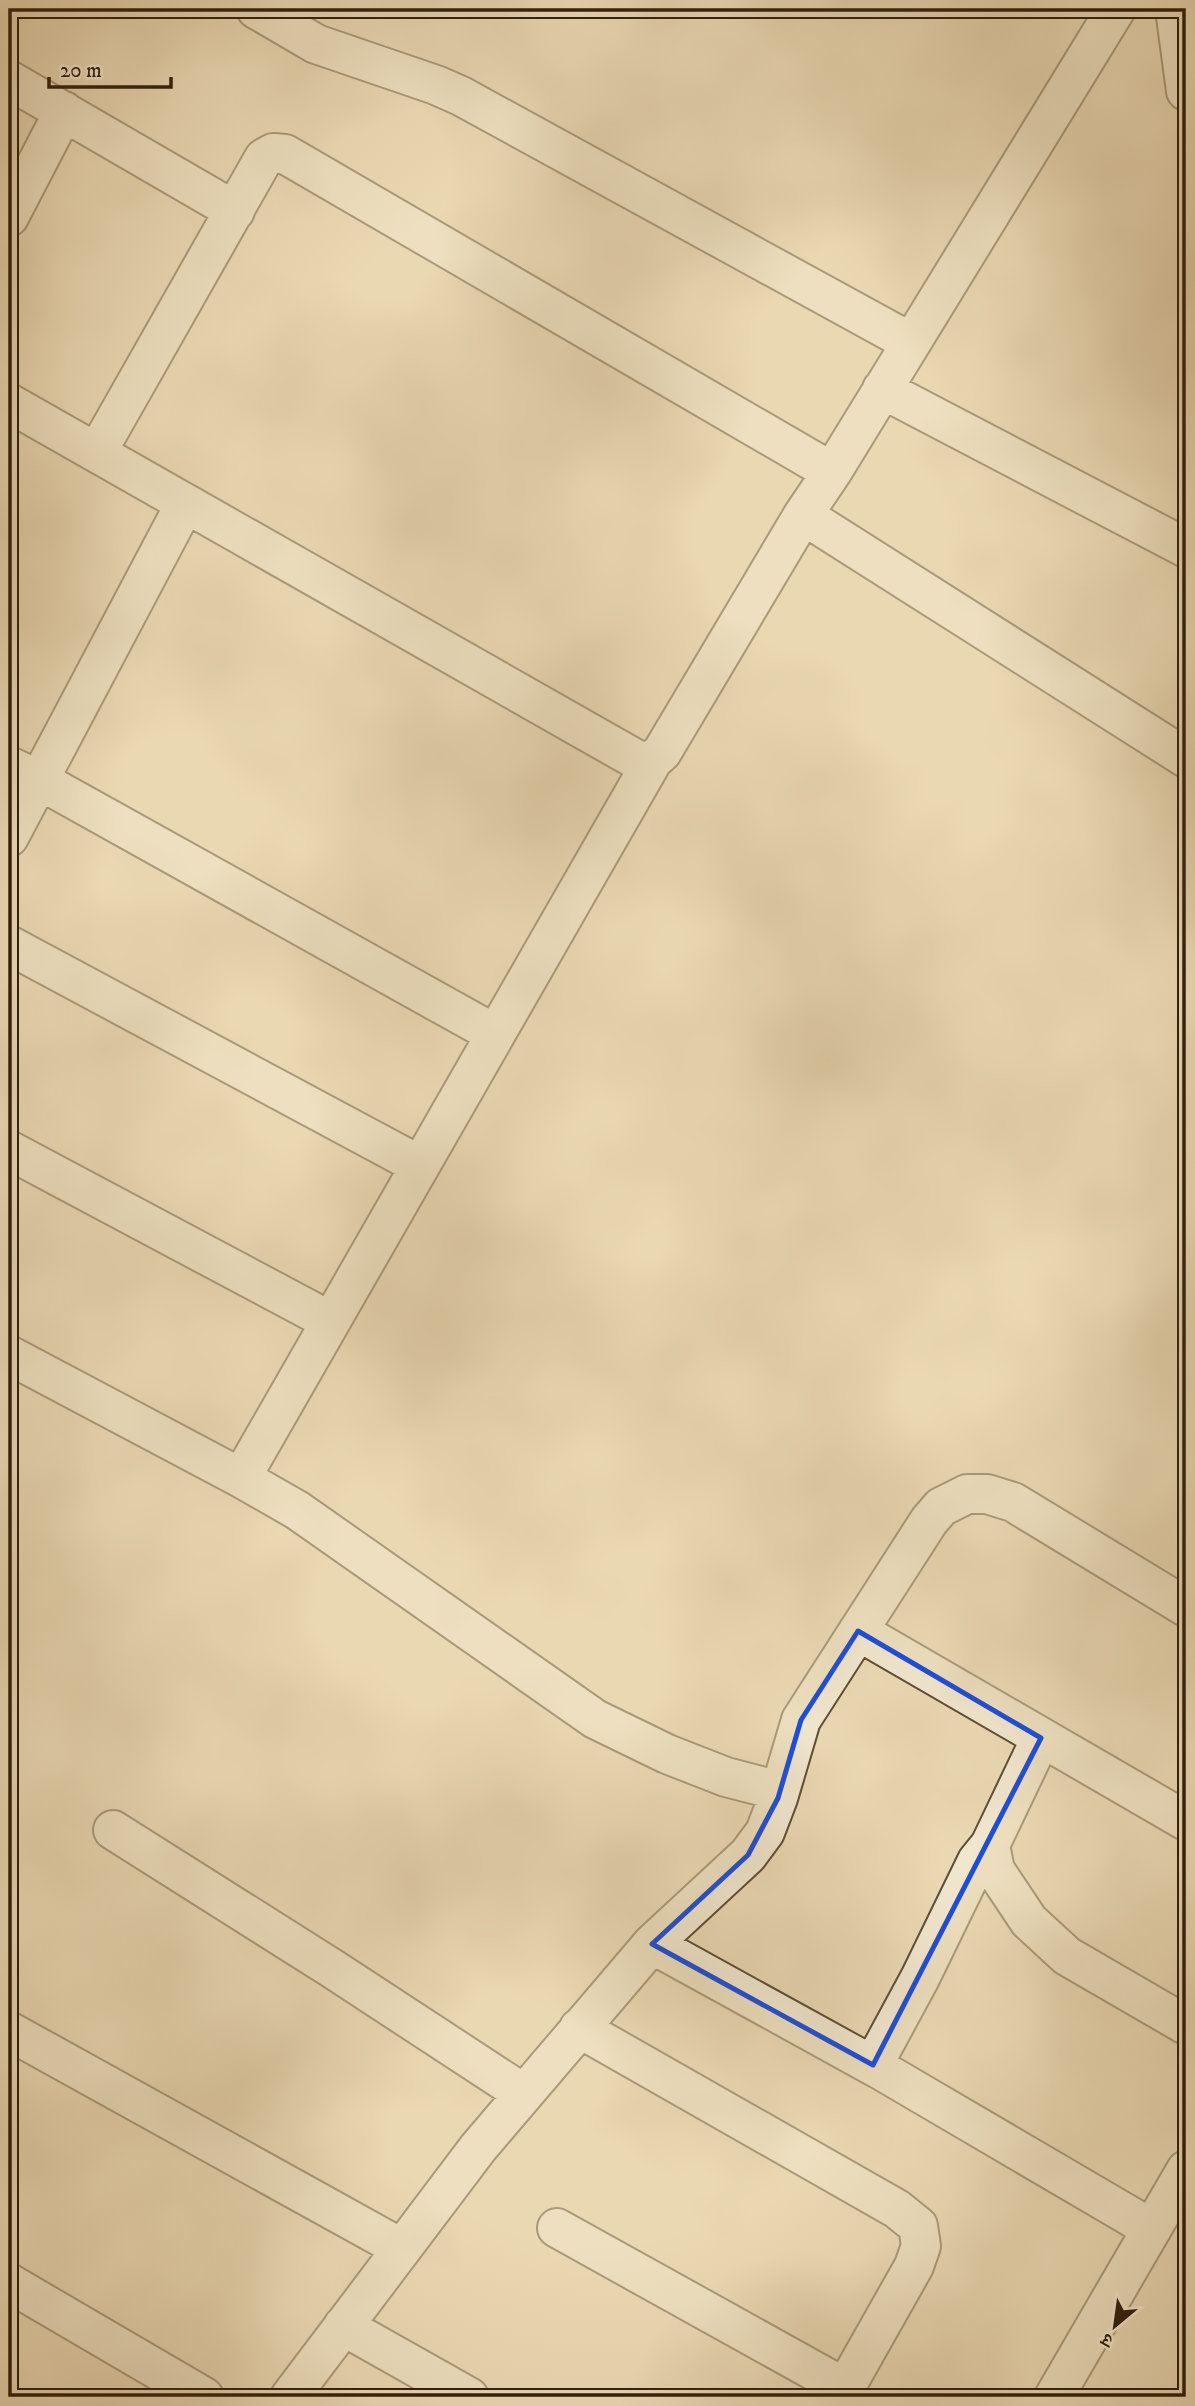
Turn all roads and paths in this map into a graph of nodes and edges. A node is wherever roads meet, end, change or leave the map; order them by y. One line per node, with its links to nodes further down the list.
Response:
1 (256, 9): 9 (street)
2 (1116, 9): 9 (street)
3 (1175, 9): 5 (street)
4 (9, 80): 6 (street)
5 (1186, 91)
6 (64, 111): 7 (street); 8 (street)
7 (235, 211): 12 (street); 13 (street)
8 (9, 217)
9 (910, 342): 10 (street)
10 (882, 389): 13 (street); 16 (street)
11 (9, 403): 12 (street)
12 (97, 452): 14 (street)
13 (832, 472): 15 (street)
14 (185, 504): 18 (street); 19 (street)
15 (803, 515): 17 (street); 18 (street)
16 (1186, 548)
17 (1186, 758)
18 (653, 760): 22 (street)
19 (24, 773): 20 (street); 22 (street)
20 (9, 837)
21 (9, 945): 24 (street)
22 (495, 1034): 24 (street)
23 (9, 1150): 25 (street)
24 (419, 1165): 25 (street)
25 (330, 1321): 27 (street)
26 (9, 1355): 27 (street)
27 (241, 1478): 31 (street)
28 (1186, 1607): 29 (street)
29 (858, 1631): 30 (street); 31 (street)
30 (1041, 1738): 32 (street); 34 (street)
31 (780, 1791): 35 (street)
32 (1186, 1821)
33 (113, 1830): 40 (street)
34 (990, 1845): 36 (street); 39 (street)
35 (652, 1944): 37 (street); 39 (street)
36 (1186, 2025)
37 (579, 2028): 40 (street); 47 (street)
38 (9, 2031): 44 (street)
39 (873, 2065): 43 (street)
40 (524, 2094): 44 (street)
41 (1186, 2169): 43 (street)
42 (557, 2228): 47 (street)
43 (1152, 2229): 51 (street)
44 (401, 2248): 46 (street)
45 (9, 2283): 48 (street)
46 (343, 2326): 49 (street); 50 (street)
47 (843, 2393)
48 (204, 2397)
49 (290, 2397)
50 (469, 2397)
51 (1054, 2397)

